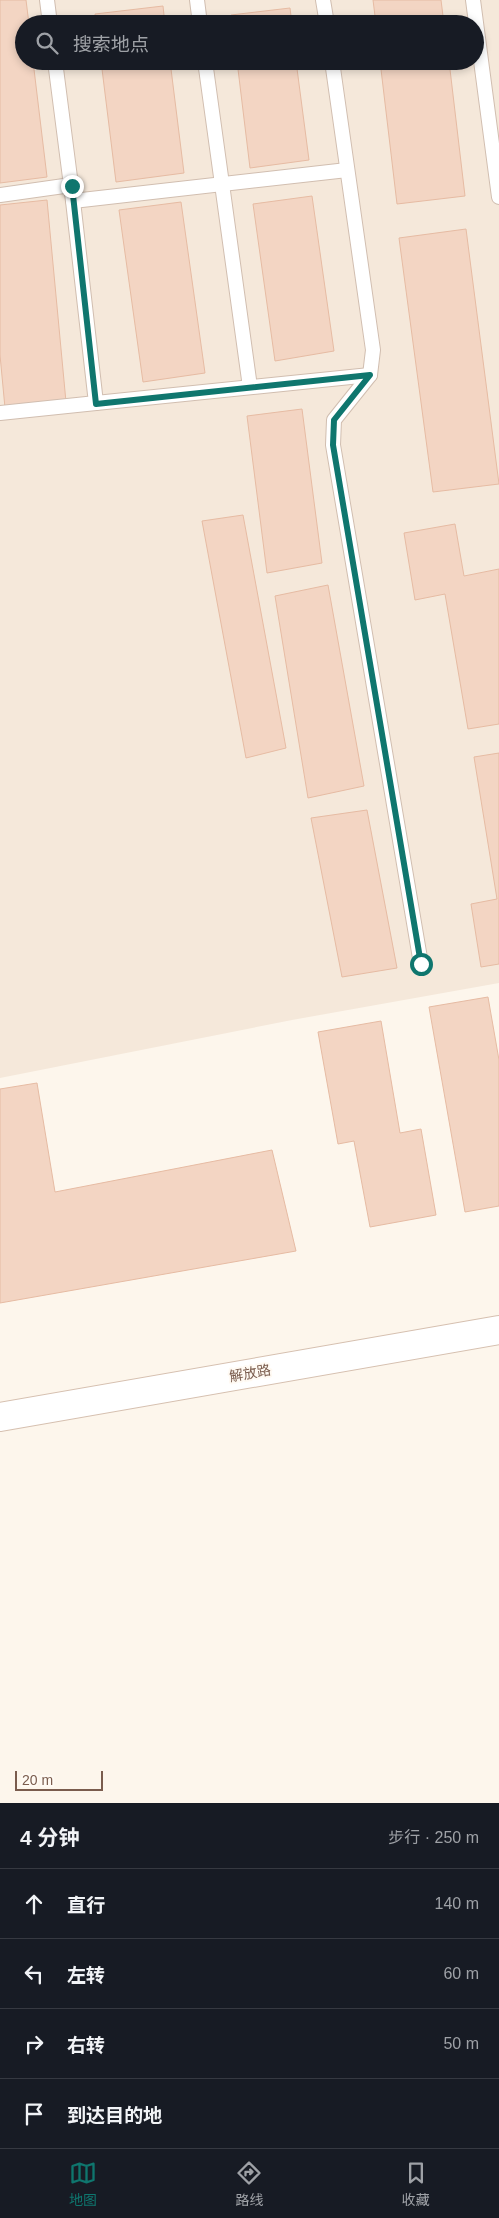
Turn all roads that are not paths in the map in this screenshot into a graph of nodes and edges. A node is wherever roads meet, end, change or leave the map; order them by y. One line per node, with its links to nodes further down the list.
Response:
1 (49, 0): 5 (lane)
2 (197, 0): 6 (lane)
3 (323, 0): 7 (lane)
4 (473, 0): 8 (lane)
5 (50, 15)
6 (199, 15)
7 (325, 15)
8 (475, 15)
9 (56, 70): 14 (lane)
10 (206, 70): 19 (lane)
11 (333, 70): 13 (lane)
12 (482, 70): 16 (lane)
13 (347, 170): 17 (lane); 18 (lane)
14 (72, 186): 15 (lane); 17 (lane)
15 (0, 195)
16 (499, 197)
17 (74, 201): 20 (lane)
18 (370, 375): 19 (lane); 22 (lane)
19 (250, 387): 20 (lane)
20 (96, 404): 21 (lane)
21 (0, 413)
22 (421, 964)
23 (499, 1330): 24 (street, 解放路)
24 (0, 1417)

